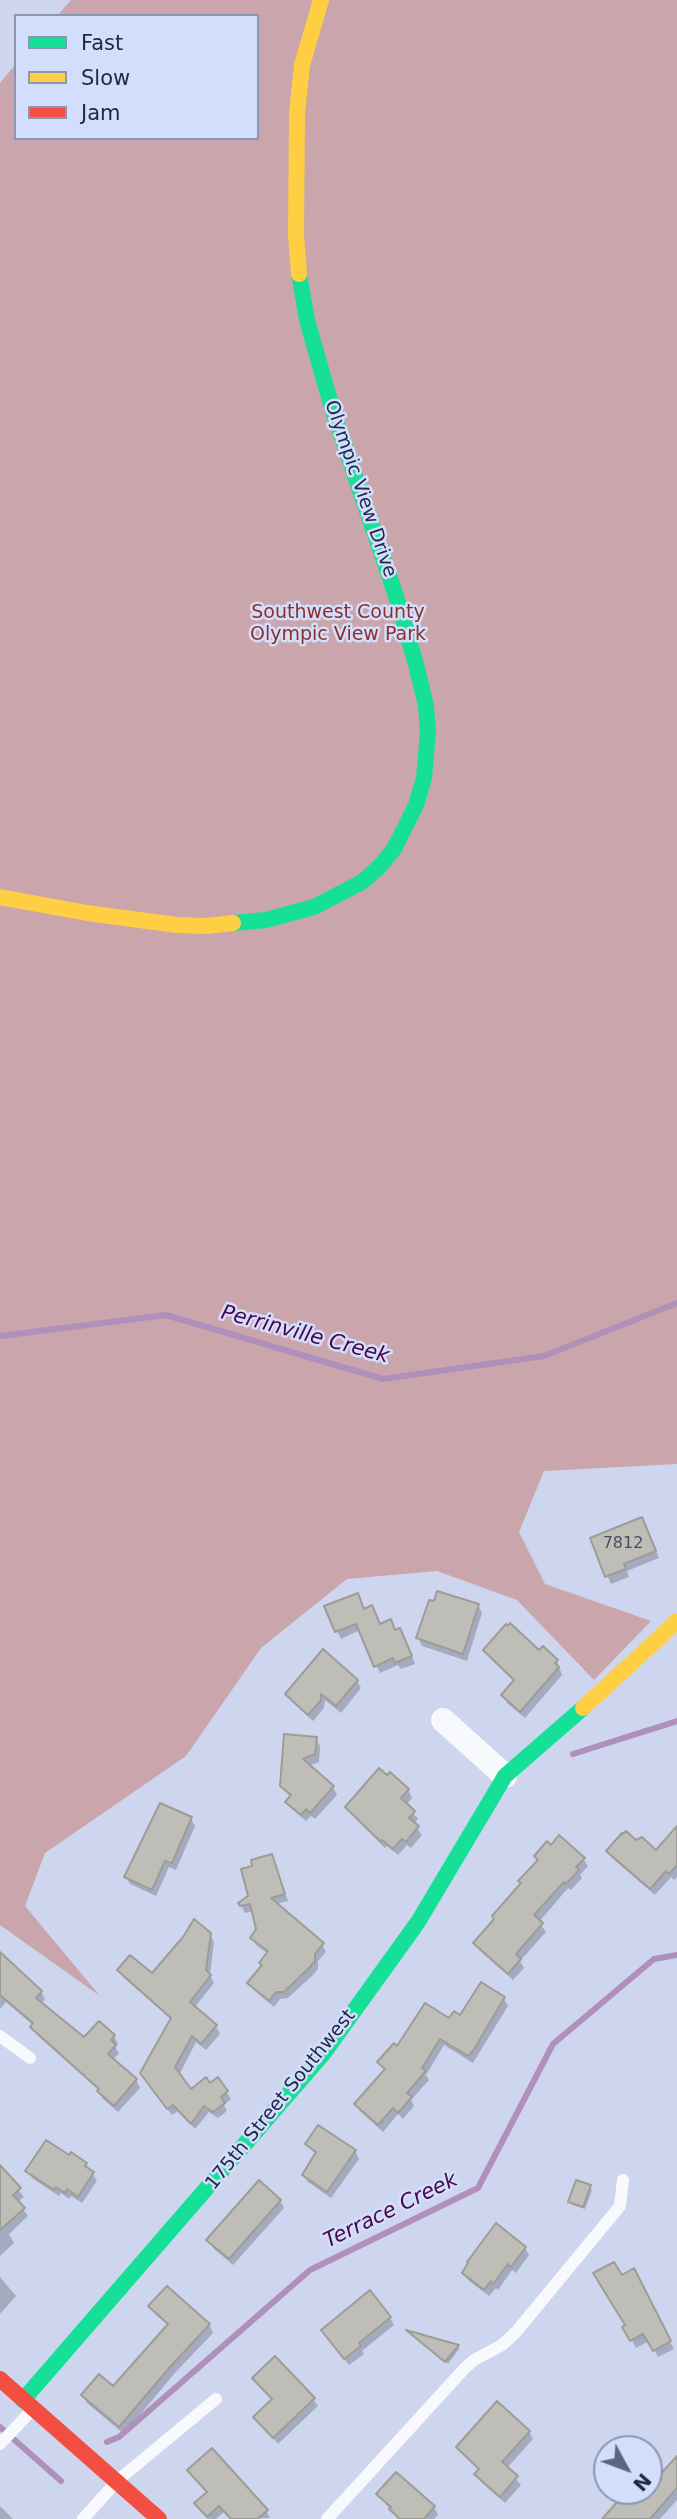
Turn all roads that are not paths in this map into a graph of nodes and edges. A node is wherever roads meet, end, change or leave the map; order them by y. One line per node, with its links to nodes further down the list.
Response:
1 (321, 0): 2 (main road, Olympic View Drive)
2 (0, 897)
3 (677, 1621): 5 (main road, 175th Street Southwest)
4 (443, 1720): 5 (street)
5 (505, 1776): 11 (main road, 175th Street Southwest)
6 (0, 2036): 7 (lane)
7 (30, 2059)
8 (623, 2180): 16 (lane)
9 (0, 2379): 11 (main road)
10 (216, 2399): 13 (lane)
11 (28, 2404): 12 (lane); 13 (main road)
12 (0, 2444)
13 (117, 2481): 14 (lane); 15 (main road)
14 (83, 2519)
15 (159, 2519)
16 (327, 2519)

